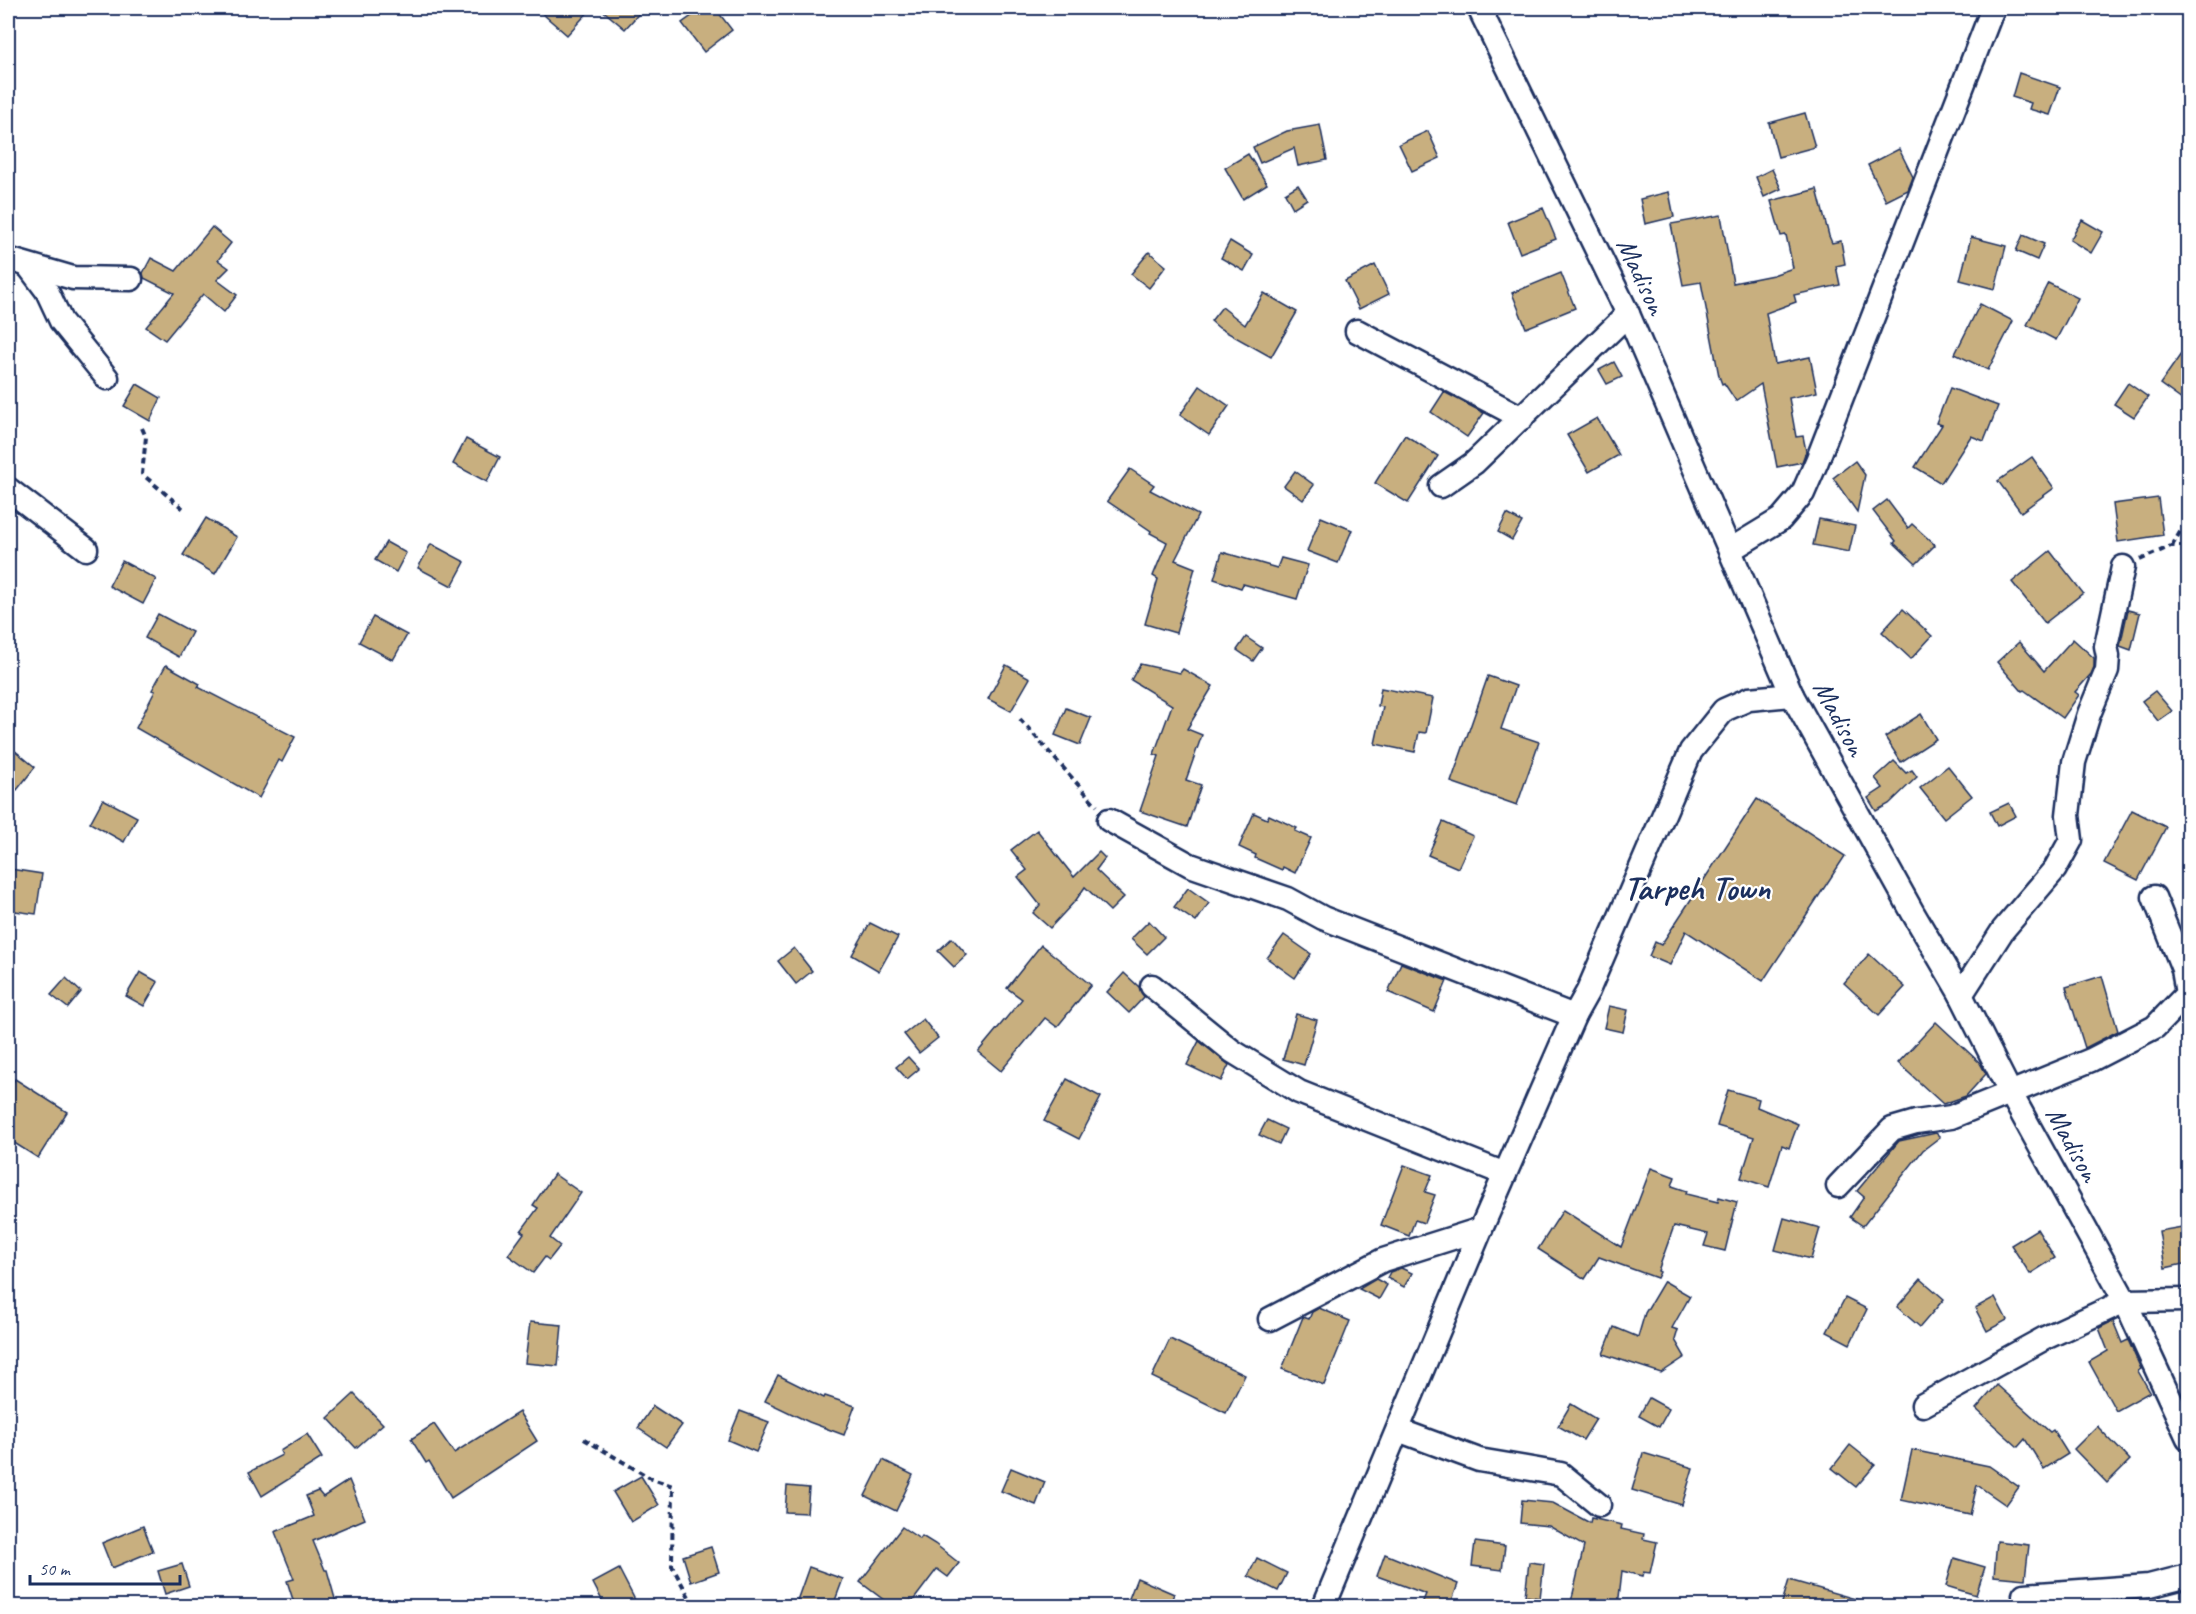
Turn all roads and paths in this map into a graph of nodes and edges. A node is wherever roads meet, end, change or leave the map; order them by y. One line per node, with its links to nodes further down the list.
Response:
1 (1479, 8): 6 (street, Madison)
2 (1993, 8): 18 (street)
3 (8, 259): 4 (street)
4 (29, 267): 5 (street); 8 (street)
5 (132, 279)
6 (1628, 314): 9 (street); 18 (street, Madison)
7 (1357, 331): 9 (street)
8 (107, 378)
9 (1522, 418): 11 (street)
10 (142, 428): 13 (path)
11 (1441, 486)
12 (8, 489): 17 (street)
13 (186, 511)
14 (2188, 518): 15 (path)
15 (2171, 546): 16 (path); 19 (path)
16 (2188, 546)
17 (86, 549)
18 (1730, 550): 20 (street, Madison)
19 (2123, 567): 25 (street)
20 (1792, 694): 25 (street, Madison); 26 (street)
21 (1020, 719): 22 (path)
22 (1109, 820): 26 (street)
23 (2154, 897): 27 (street)
24 (1152, 986): 28 (street)
25 (1961, 994): 27 (street, Madison)
26 (1574, 1016): 28 (street)
27 (2010, 1092): 29 (street); 32 (street, Madison)
28 (1505, 1174): 30 (street)
29 (1838, 1186)
30 (1481, 1229): 33 (street); 35 (street)
31 (2188, 1300): 32 (street)
32 (2125, 1301): 34 (street); 36 (street, Madison)
33 (1270, 1319)
34 (1923, 1406)
35 (1398, 1430): 38 (street); 42 (street)
36 (2188, 1438)
37 (584, 1439): 41 (path)
38 (1599, 1506)
39 (2188, 1576): 40 (street)
40 (2024, 1595)
41 (694, 1606)
42 (1324, 1606)

